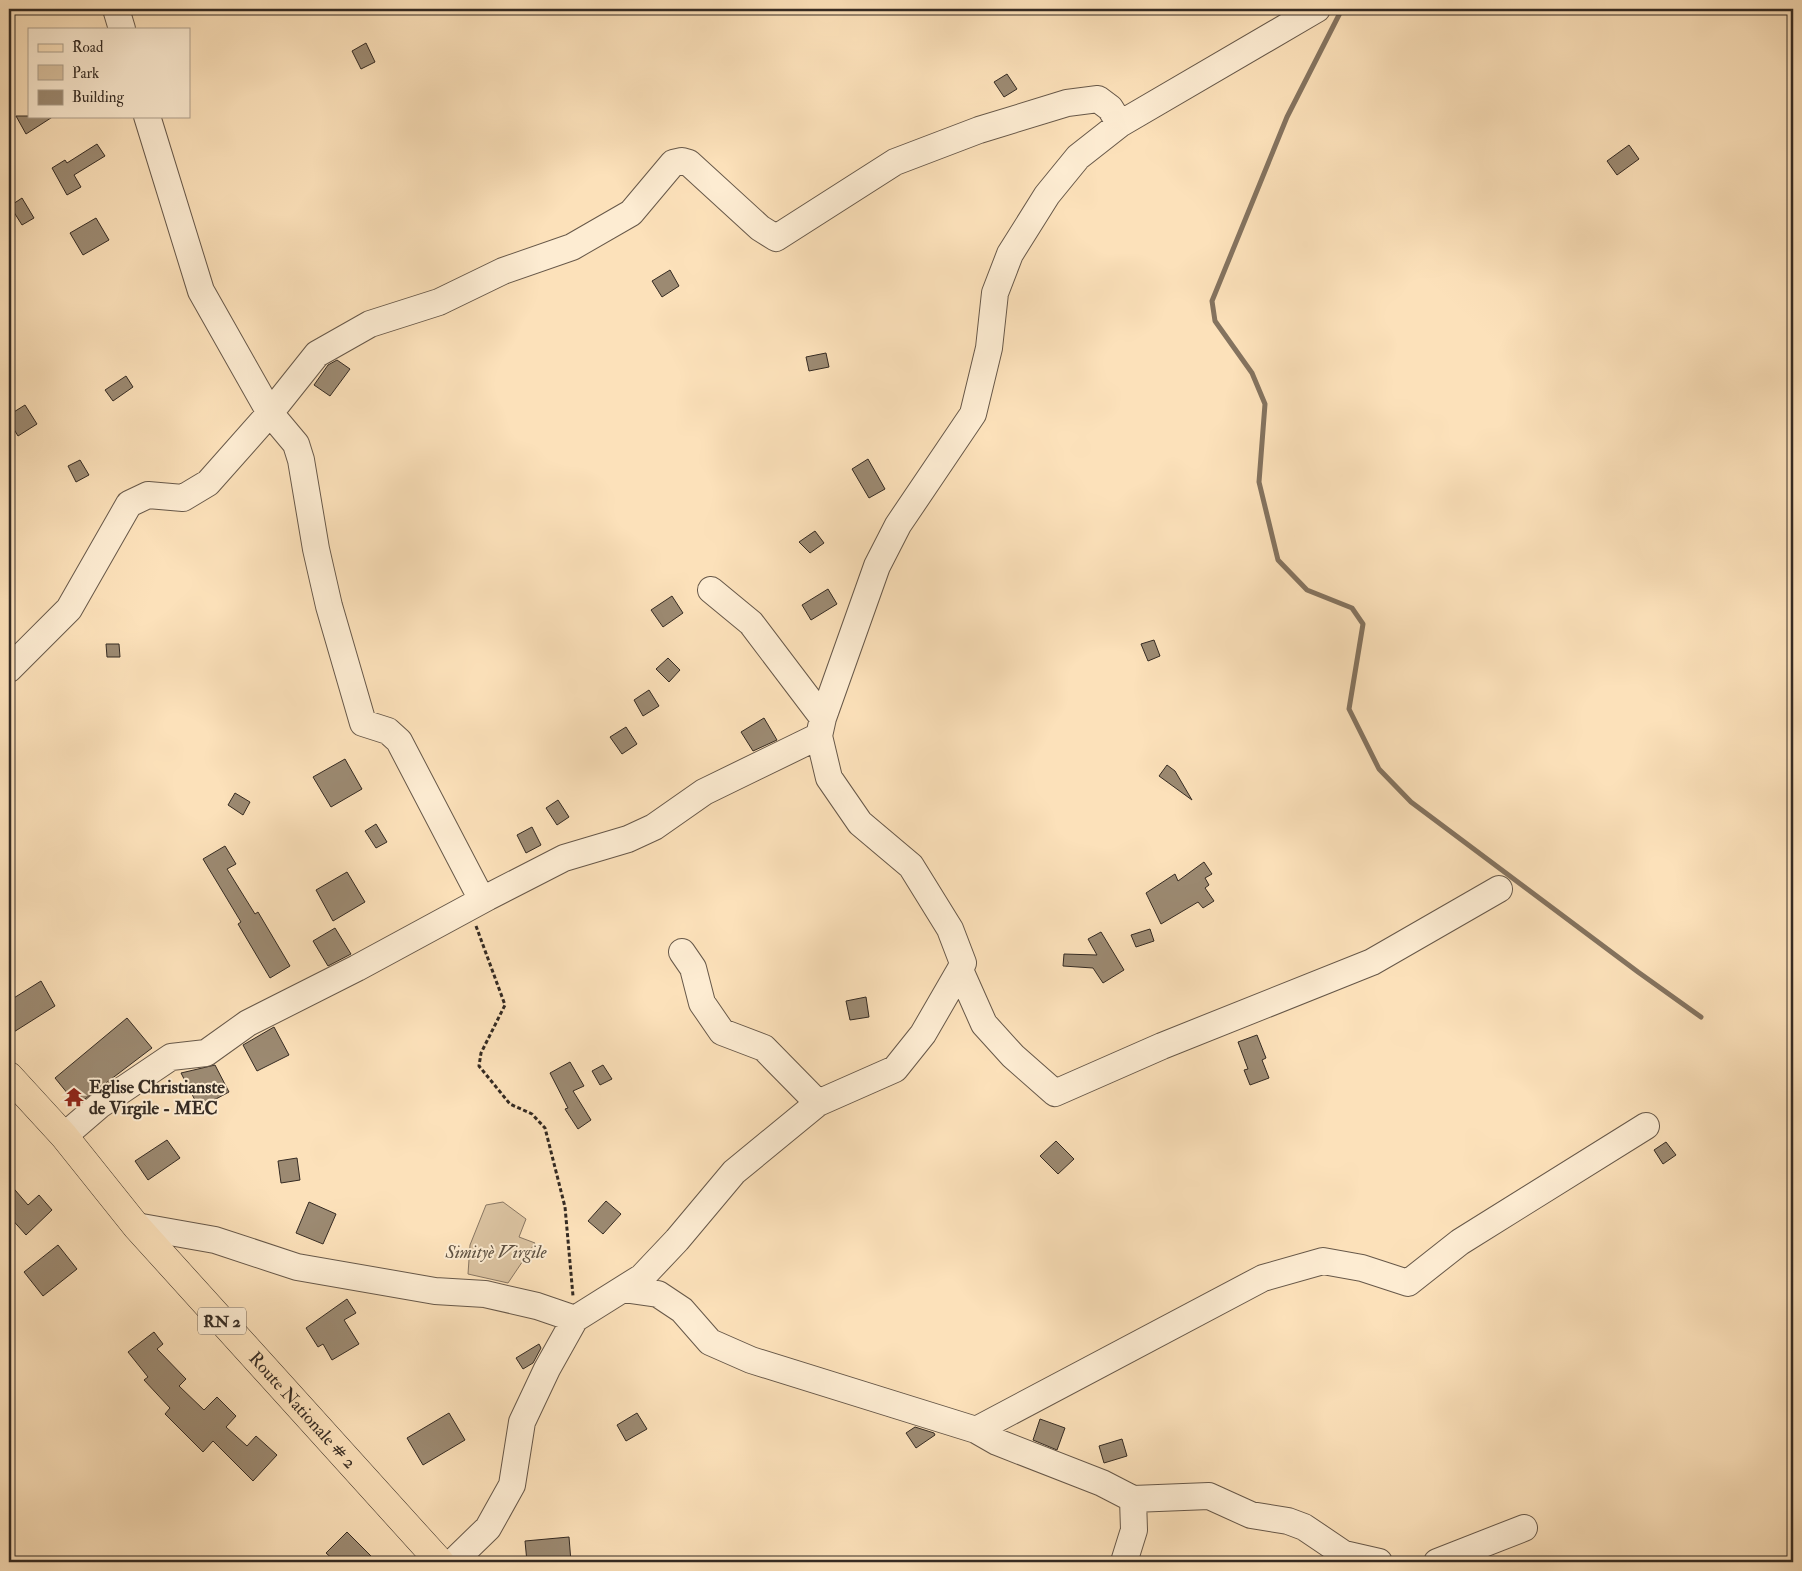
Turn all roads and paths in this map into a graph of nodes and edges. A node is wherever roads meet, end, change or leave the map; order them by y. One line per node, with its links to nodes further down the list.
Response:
1 (116, 9): 3 (street)
2 (1317, 9): 5 (street)
3 (122, 28)
4 (148, 118): 6 (street)
5 (1120, 124): 6 (street); 9 (street)
6 (270, 413): 8 (street); 11 (street)
7 (711, 590): 9 (street)
8 (9, 668)
9 (821, 727): 11 (street); 13 (street)
10 (1499, 889): 13 (street)
11 (485, 899): 17 (street); 20 (path)
12 (682, 952): 15 (street)
13 (960, 970): 15 (street)
14 (9, 1076): 17 (main road, Route Nationale # 2 / RN 2)
15 (818, 1103): 19 (street)
16 (1646, 1126): 21 (street)
17 (64, 1136): 18 (main road, Route Nationale # 2 / RN 2)
18 (136, 1226): 20 (street); 24 (main road, Route Nationale # 2 / RN 2)
19 (623, 1289): 20 (street); 21 (street)
20 (575, 1319): 24 (street)
21 (976, 1430): 22 (street)
22 (1133, 1499): 25 (street); 26 (street)
23 (1524, 1528): 27 (street)
24 (457, 1560)
25 (1124, 1562)
26 (1379, 1562)
27 (1437, 1562)

